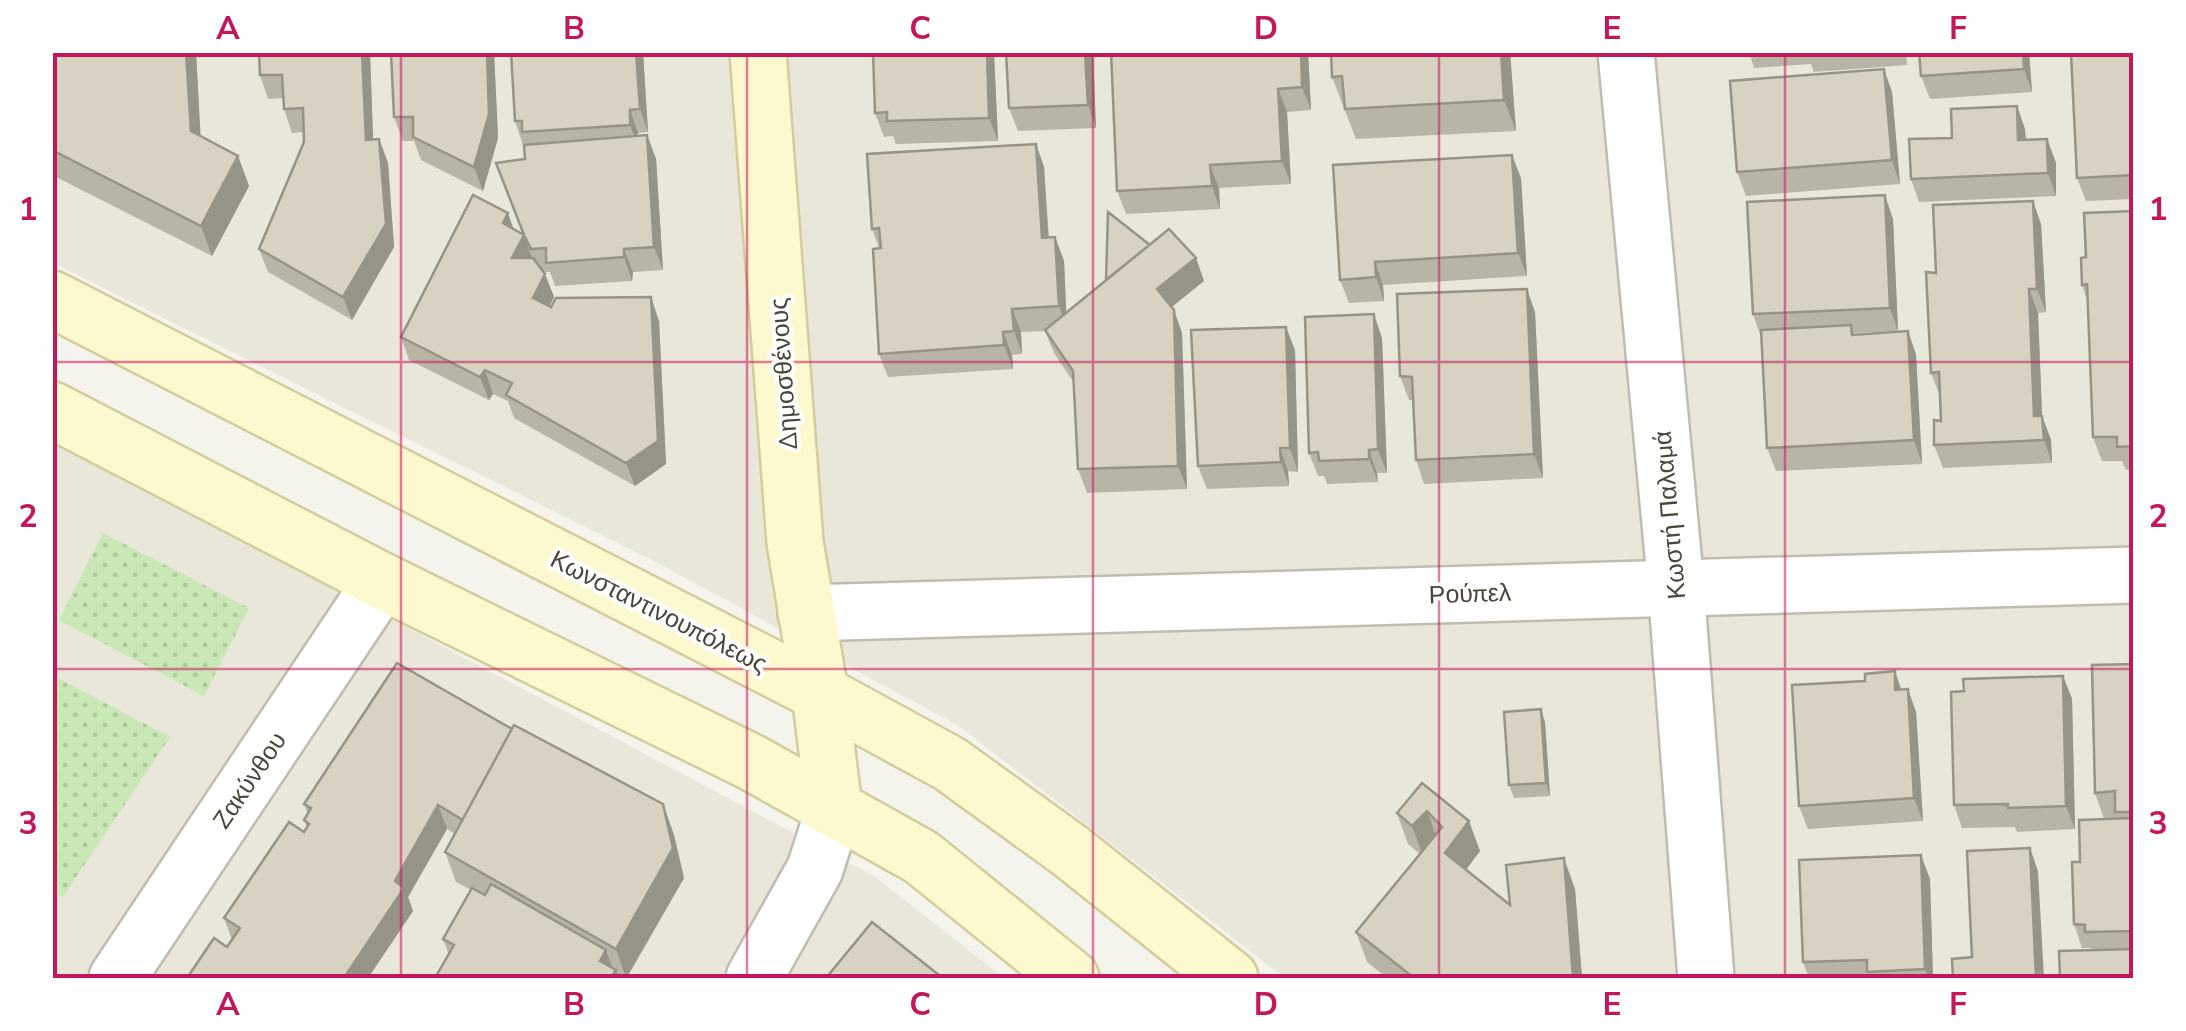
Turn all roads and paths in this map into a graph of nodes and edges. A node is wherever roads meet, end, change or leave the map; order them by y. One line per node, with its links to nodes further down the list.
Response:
1 (758, 52): 8 (main road, Δημοσθένους)
2 (1626, 52): 7 (street, Κωστή Παλαμά)
3 (52, 300): 9 (main road, Κωνσταντινουπόλεως)
4 (52, 410): 6 (main road)
5 (2134, 576): 7 (street, Ρούπελ)
6 (382, 581): 10 (main road); 11 (street, Ζακύνθου)
7 (1676, 586): 8 (street, Ρούπελ); 15 (street, Κωστή Παλαμά)
8 (806, 613): 9 (main road, Δημοσθένους)
9 (820, 693): 10 (main road, Δημοσθένους); 14 (main road, Κωνσταντινουπόλεως)
10 (834, 809): 12 (street); 13 (main road)
11 (117, 978)
12 (754, 978)
13 (1071, 978)
14 (1230, 978)
15 (1706, 978)

